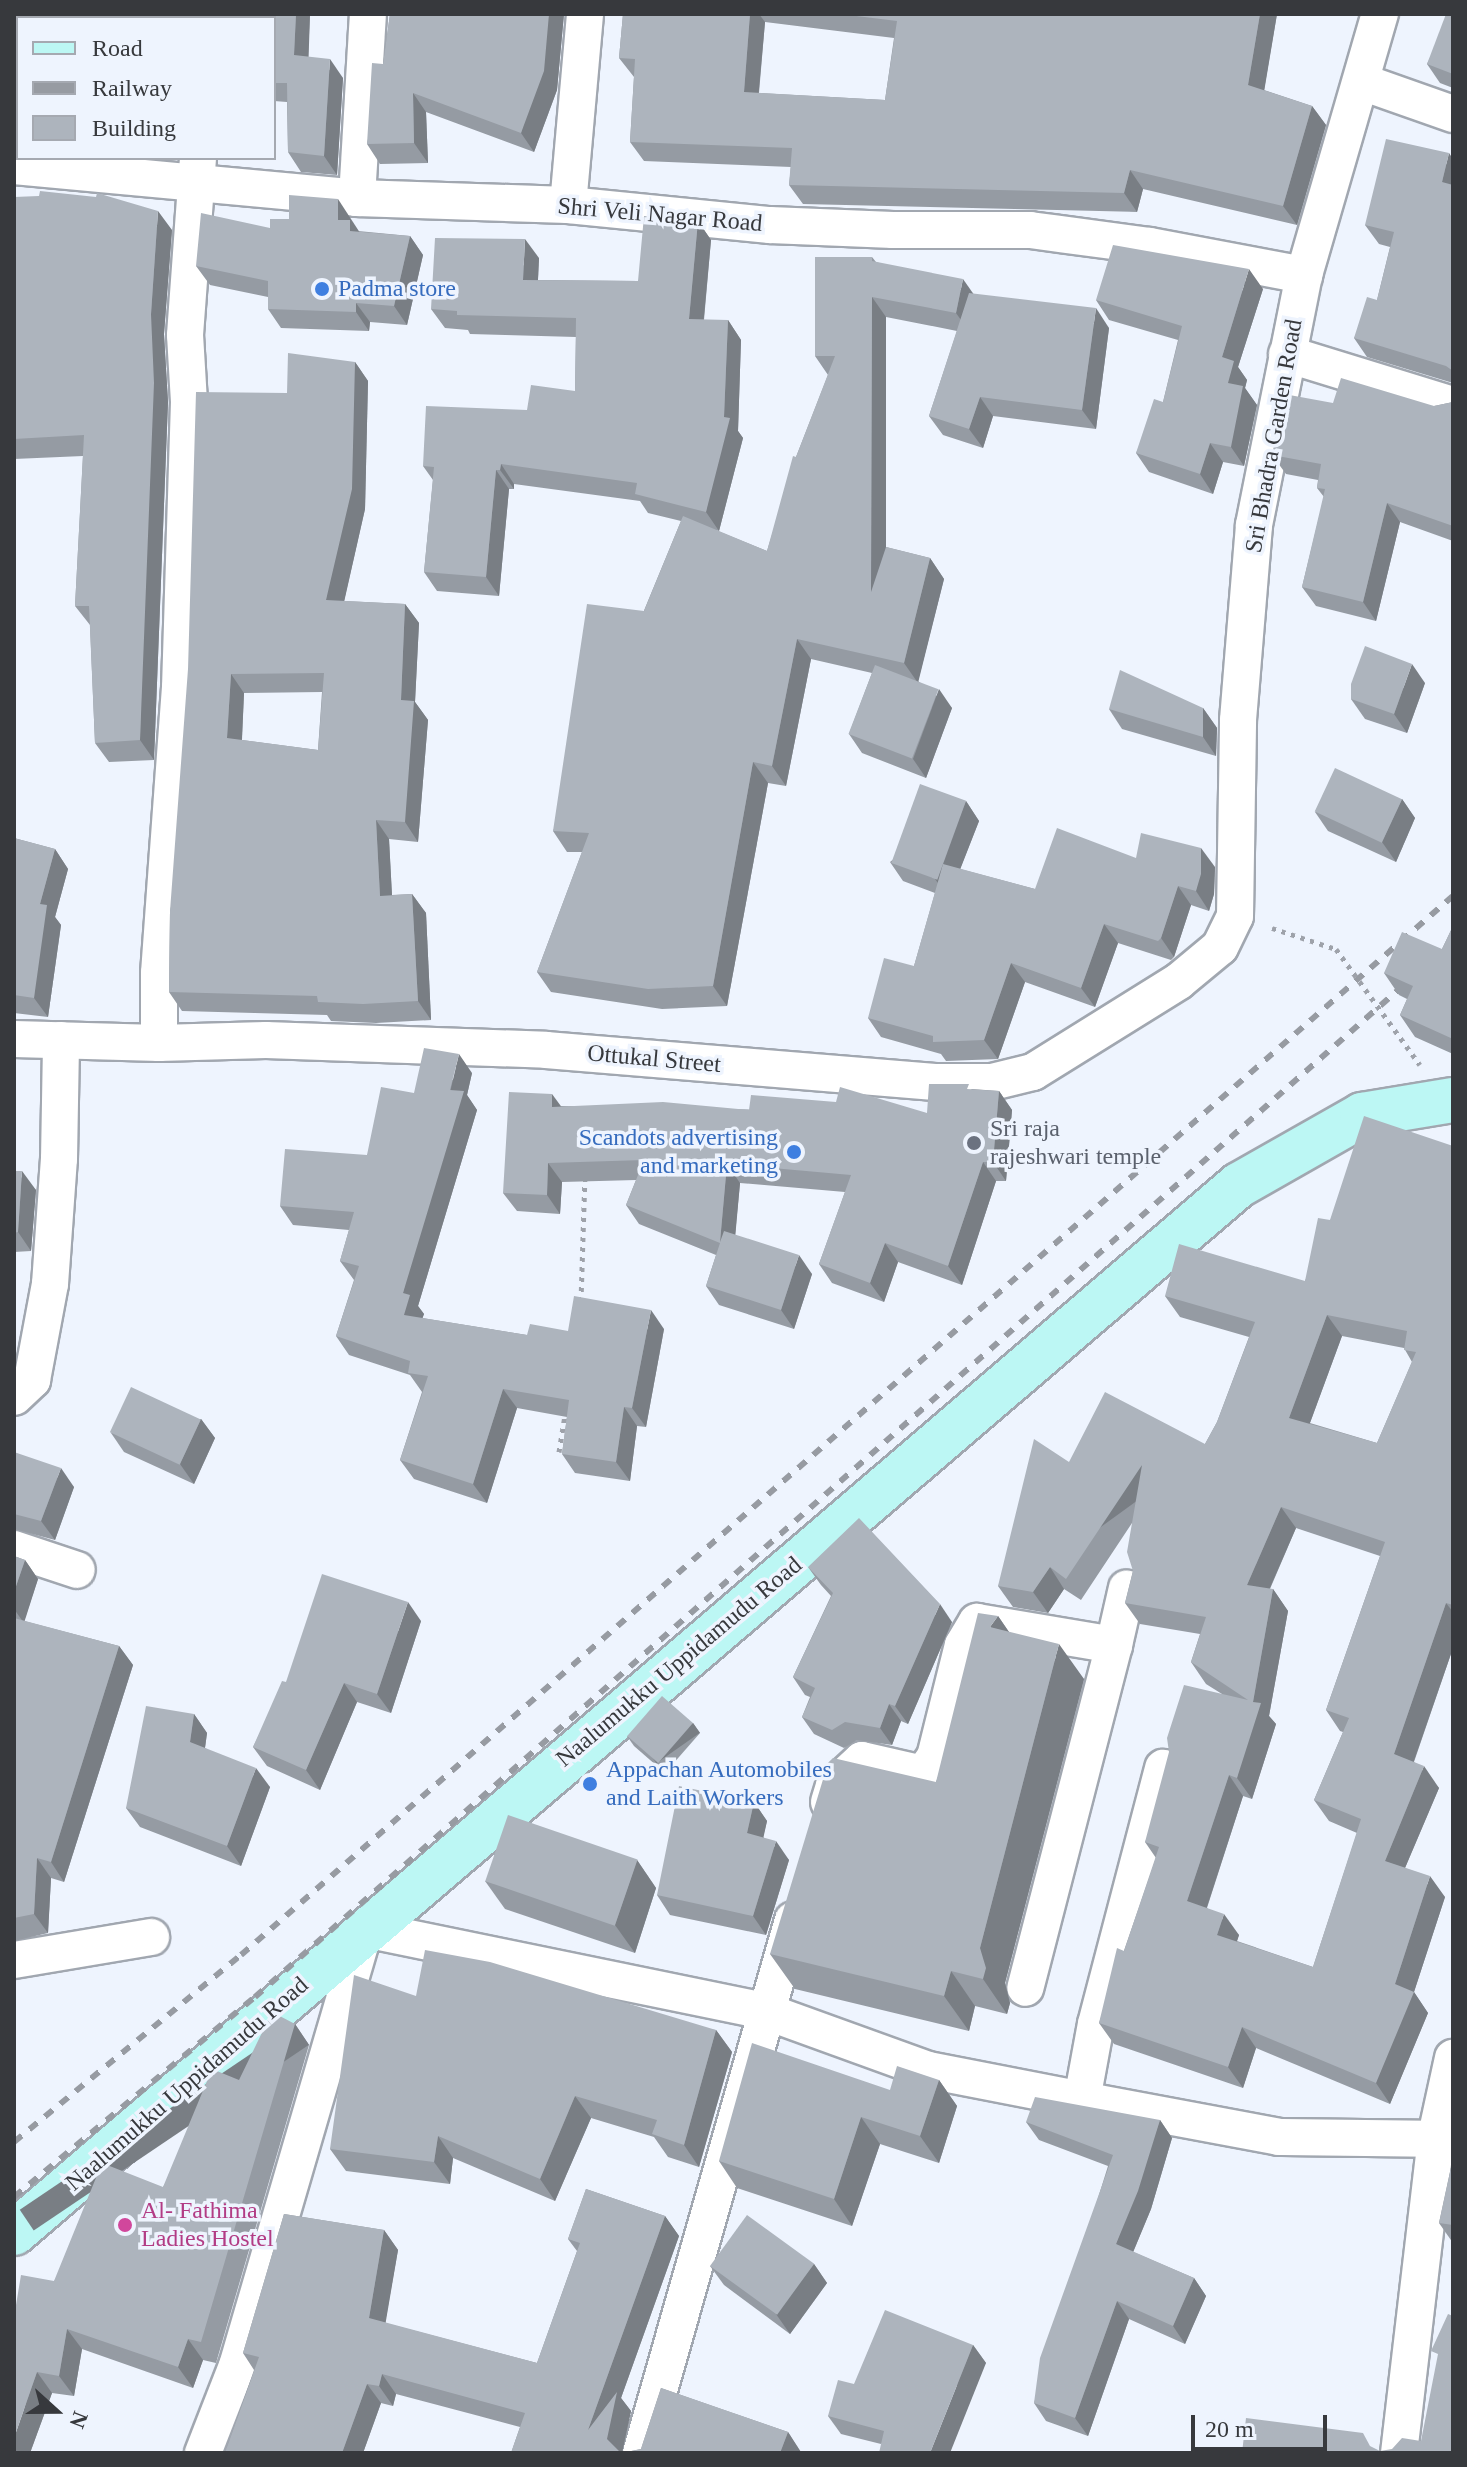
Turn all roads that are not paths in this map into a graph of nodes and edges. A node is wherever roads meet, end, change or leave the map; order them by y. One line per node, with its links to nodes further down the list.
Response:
1 (368, 14): 8 (street)
2 (585, 14): 9 (street)
3 (1380, 14): 4 (street, Sri Bhadra Garden Road)
4 (1362, 82): 5 (street); 10 (street, Sri Bhadra Garden Road)
5 (1453, 114)
6 (14, 166): 7 (street, Shri Veli Nagar Road)
7 (197, 171): 8 (street, Shri Veli Nagar Road); 16 (street)
8 (357, 198): 9 (street, Shri Veli Nagar Road)
9 (568, 205): 10 (street, Shri Veli Nagar Road)
10 (1304, 275): 11 (street, Sri Bhadra Garden Road)
11 (1287, 354): 12 (street); 13 (street, Sri Bhadra Garden Road)
12 (1453, 405)
13 (1235, 916): 16 (street, Ottukal Street)
14 (14, 1039): 15 (street, Ottukal Street)
15 (61, 1040): 16 (street, Ottukal Street); 18 (street)
16 (159, 1043)
17 (1453, 1100): 26 (street, Naalumukku Uppidamudu Road)
18 (14, 1397)
19 (14, 1549): 20 (street)
20 (77, 1570)
21 (1127, 1588): 22 (street)
22 (1114, 1645): 24 (street); 29 (street)
23 (1163, 1768): 32 (street)
24 (821, 1829)
25 (803, 1887): 30 (street)
26 (365, 1929): 30 (street); 34 (street, Naalumukku Uppidamudu Road); 35 (street)
27 (151, 1937): 28 (street)
28 (14, 1960)
29 (1025, 1988)
30 (765, 2011): 32 (street); 36 (street)
31 (1453, 2058): 33 (street)
32 (1082, 2100): 33 (street)
33 (1444, 2137): 37 (street)
34 (14, 2233)
35 (203, 2453)
36 (641, 2453)
37 (1399, 2453)

